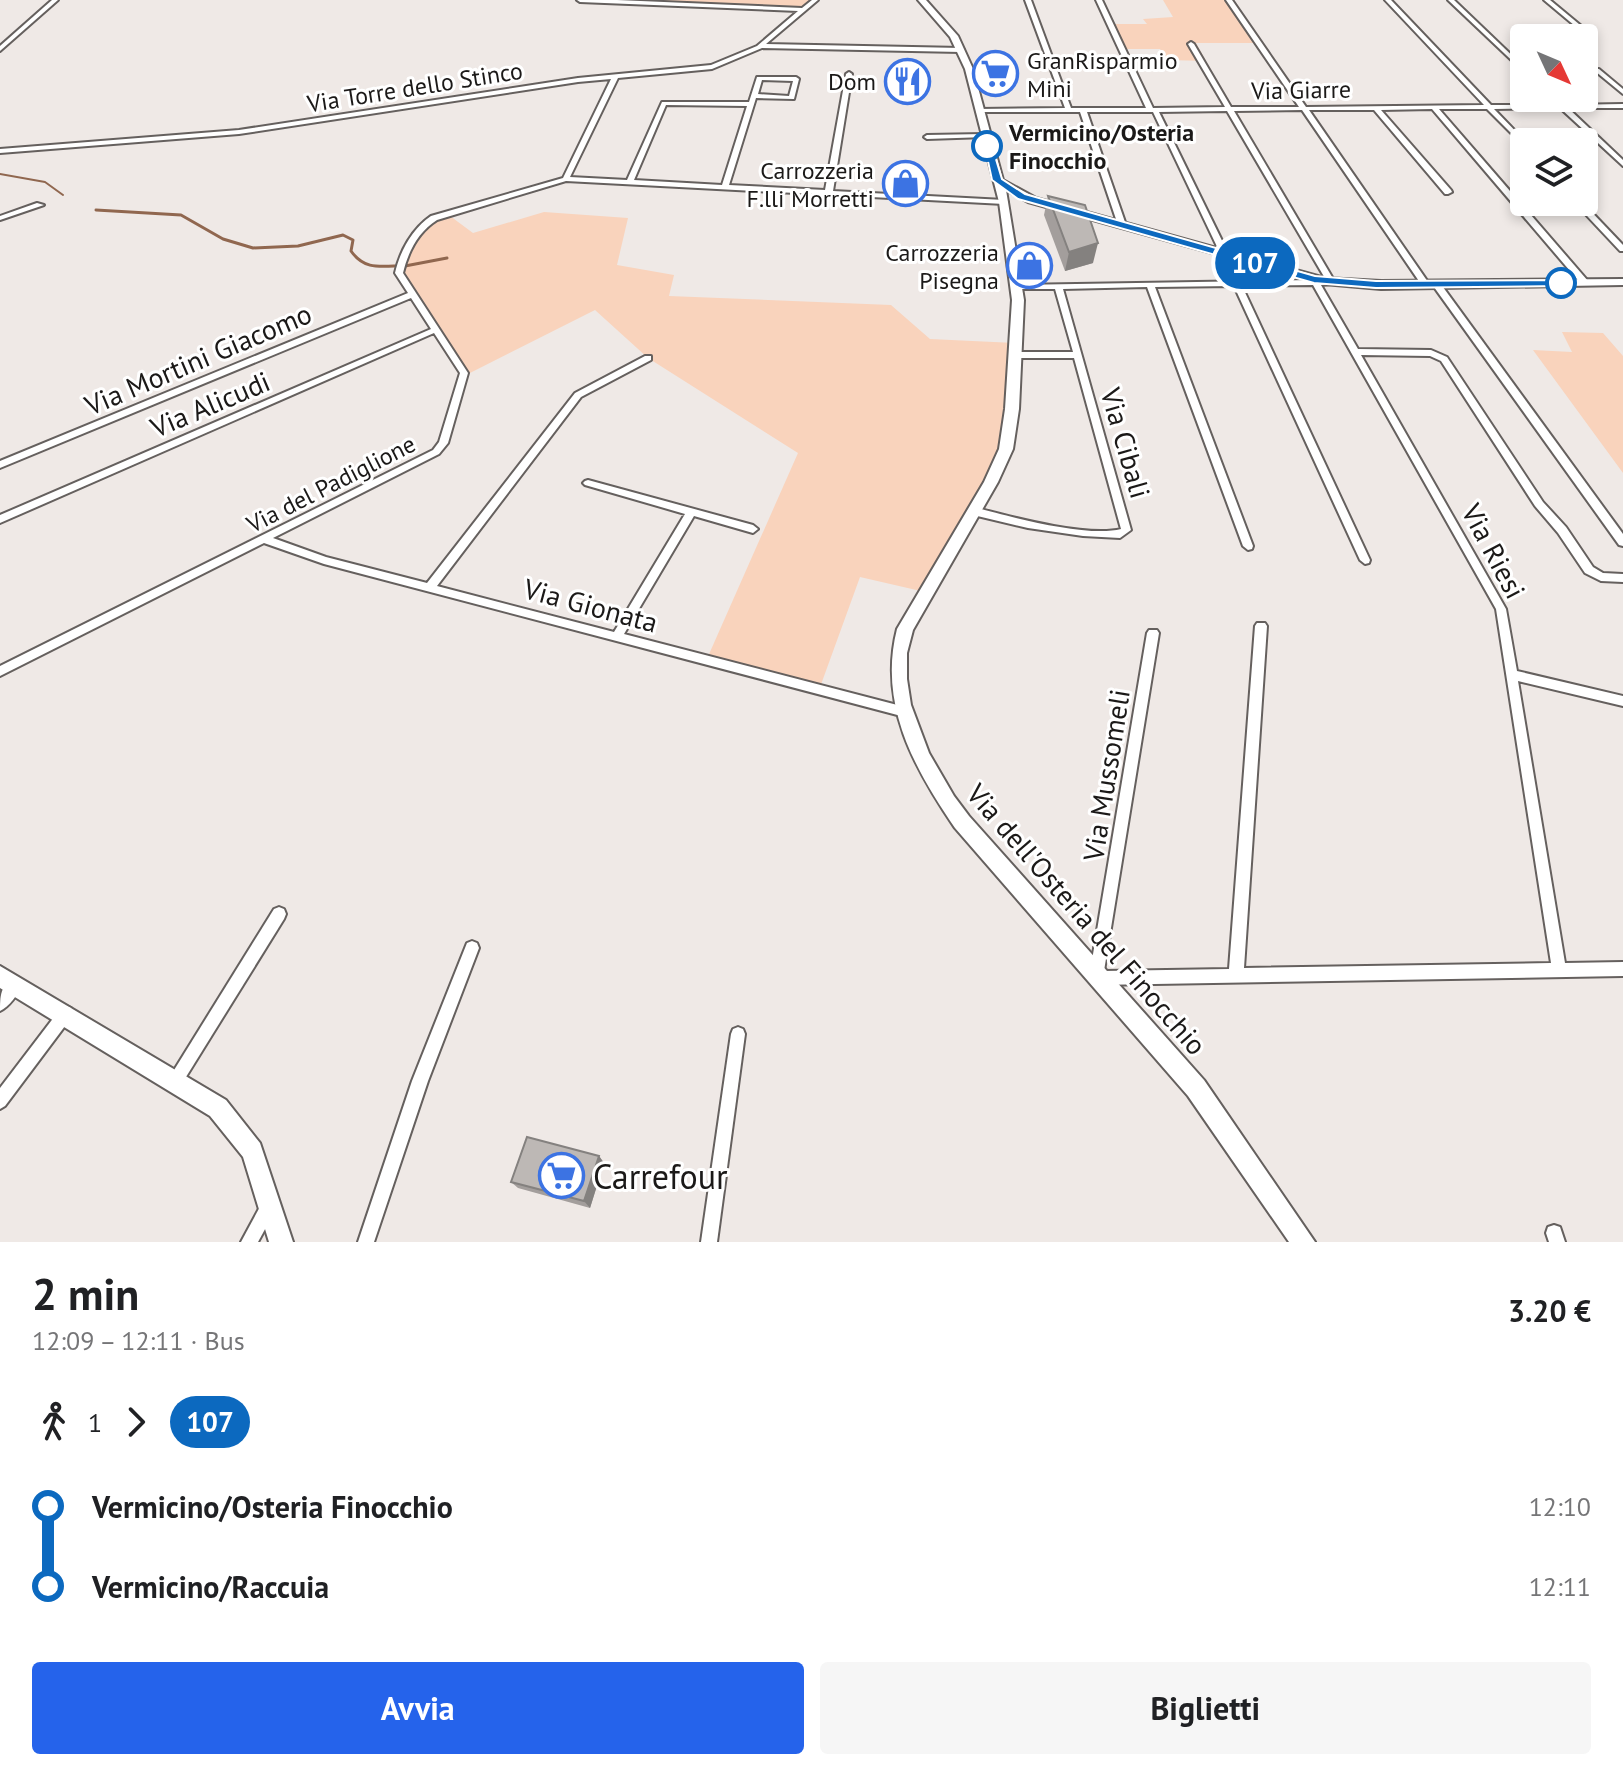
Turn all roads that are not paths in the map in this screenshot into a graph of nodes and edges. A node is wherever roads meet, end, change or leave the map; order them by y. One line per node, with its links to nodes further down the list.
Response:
1 (55, 0): 15 (street)
2 (580, 0): 11 (street)
3 (815, 0): 11 (street, Via Torre dello Stinco)
4 (922, 0): 16 (street, Via dell'Osteria del Finocchio)
5 (1028, 0): 34 (street)
6 (1099, 0): 31 (street)
7 (1229, 0): 30 (street)
8 (1388, 0): 28 (street)
9 (1451, 0): 17 (street)
10 (1547, 0): 12 (street)
11 (803, 10): 14 (street, Via Torre dello Stinco)
12 (1576, 24)
13 (1191, 44): 32 (street)
14 (761, 46): 16 (street); 20 (street, Via Torre dello Stinco)
15 (0, 49)
16 (961, 50): 33 (street, Via dell'Osteria del Finocchio)
17 (1510, 57)
18 (1598, 71): 21 (street)
19 (849, 74): 46 (street)
20 (616, 75): 40 (street, Via Torre dello Stinco); 42 (street)
21 (1623, 92)
22 (754, 96): 22 (street); 23 (street)
23 (751, 104): 44 (street); 45 (street)
24 (1598, 106): 25 (street, Via Giarre)
25 (1623, 106)
26 (1375, 107): 27 (street, Via Giarre); 30 (street, Via Giarre); 47 (street)
27 (1433, 107): 28 (street, Via Giarre); 60 (street)
28 (1490, 107): 29 (street, Via Giarre); 37 (street)
29 (1510, 107)
30 (1303, 108): 32 (street, Via Giarre); 62 (street)
31 (1153, 109): 32 (street, Via Giarre); 35 (street, Via Giarre); 56 (street)
32 (1230, 109): 58 (street)
33 (979, 111): 34 (street, Via Giarre); 38 (street, Via dell'Osteria del Finocchio)
34 (1069, 111): 35 (street, Via Giarre)
35 (1083, 111): 54 (street)
36 (1567, 112): 41 (street)
37 (1510, 129)
38 (984, 136): 39 (street); 43 (street, Via dell'Osteria del Finocchio)
39 (927, 137)
40 (0, 151)
41 (1623, 164)
42 (566, 179): 44 (street, Via del Padiglione); 66 (street, Via del Padiglione)
43 (997, 180): 48 (street); 49 (street, Via dell'Osteria del Finocchio)
44 (630, 181): 45 (street, Via del Padiglione)
45 (726, 185): 46 (street, Via del Padiglione)
46 (829, 191): 49 (street, Via del Padiglione)
47 (1448, 192)
48 (1015, 194): 49 (street); 50 (street)
49 (1004, 202): 50 (street); 64 (street, Via dell'Osteria del Finocchio)
50 (1037, 202): 54 (street)
51 (40, 205): 53 (street)
52 (1591, 216): 55 (street)
53 (0, 218)
54 (1122, 225): 56 (street)
55 (1623, 249)
56 (1225, 255): 57 (street)
57 (1315, 282): 58 (street); 61 (street); 68 (street, Via Riesi)
58 (1331, 282): 62 (street)
59 (1623, 282): 60 (street)
60 (1585, 283): 62 (street)
61 (1238, 285): 63 (street); 81 (street)
62 (1432, 285): 79 (street)
63 (1151, 286): 65 (street); 80 (street)
64 (1017, 287): 65 (street); 69 (street, Via dell'Osteria del Finocchio)
65 (1059, 287): 70 (street, Via Cibali)
66 (413, 294): 67 (street, Via del Padiglione); 72 (street, Via Mortini Giacomo)
67 (437, 329): 76 (street, Via Alicudi); 78 (street, Via del Padiglione)
68 (1354, 352): 82 (street); 88 (street, Via Riesi)
69 (1014, 355): 70 (street); 74 (street, Via dell'Osteria del Finocchio)
70 (1076, 355): 74 (street, Via Cibali)
71 (648, 358): 83 (street)
72 (0, 465)
73 (588, 483): 75 (street)
74 (973, 511): 90 (street, Via dell'Osteria del Finocchio)
75 (691, 512): 77 (street); 86 (street)
76 (0, 519)
77 (753, 529)
78 (266, 540): 83 (street, Via Gionata); 87 (street, Via del Padiglione)
79 (1623, 542)
80 (1248, 546)
81 (1365, 560)
82 (1623, 578)
83 (431, 586): 86 (street, Via Gionata)
84 (1261, 626): 95 (street)
85 (1153, 633): 96 (street, Via Mussomeli)
86 (617, 637): 90 (street, Via Gionata)
87 (0, 671)
88 (1513, 675): 89 (street); 94 (street, Via Riesi)
89 (1623, 701)
90 (905, 712): 96 (street, Via dell'Osteria del Finocchio)
91 (279, 914): 101 (street)
92 (472, 948): 106 (street)
93 (1623, 969): 94 (street)
94 (1559, 971): 95 (street)
95 (1236, 976): 96 (street)
96 (1096, 978): 108 (street, Via dell'Osteria del Finocchio)
97 (8, 981): 98 (street); 99 (street)
98 (0, 1004)
99 (66, 1013): 101 (street); 102 (street)
100 (738, 1034): 107 (street)
101 (176, 1080): 103 (street)
102 (0, 1101)
103 (270, 1205): 104 (street); 105 (street)
104 (249, 1242)
105 (281, 1242)
106 (366, 1242)
107 (709, 1242)
108 (1303, 1242)

